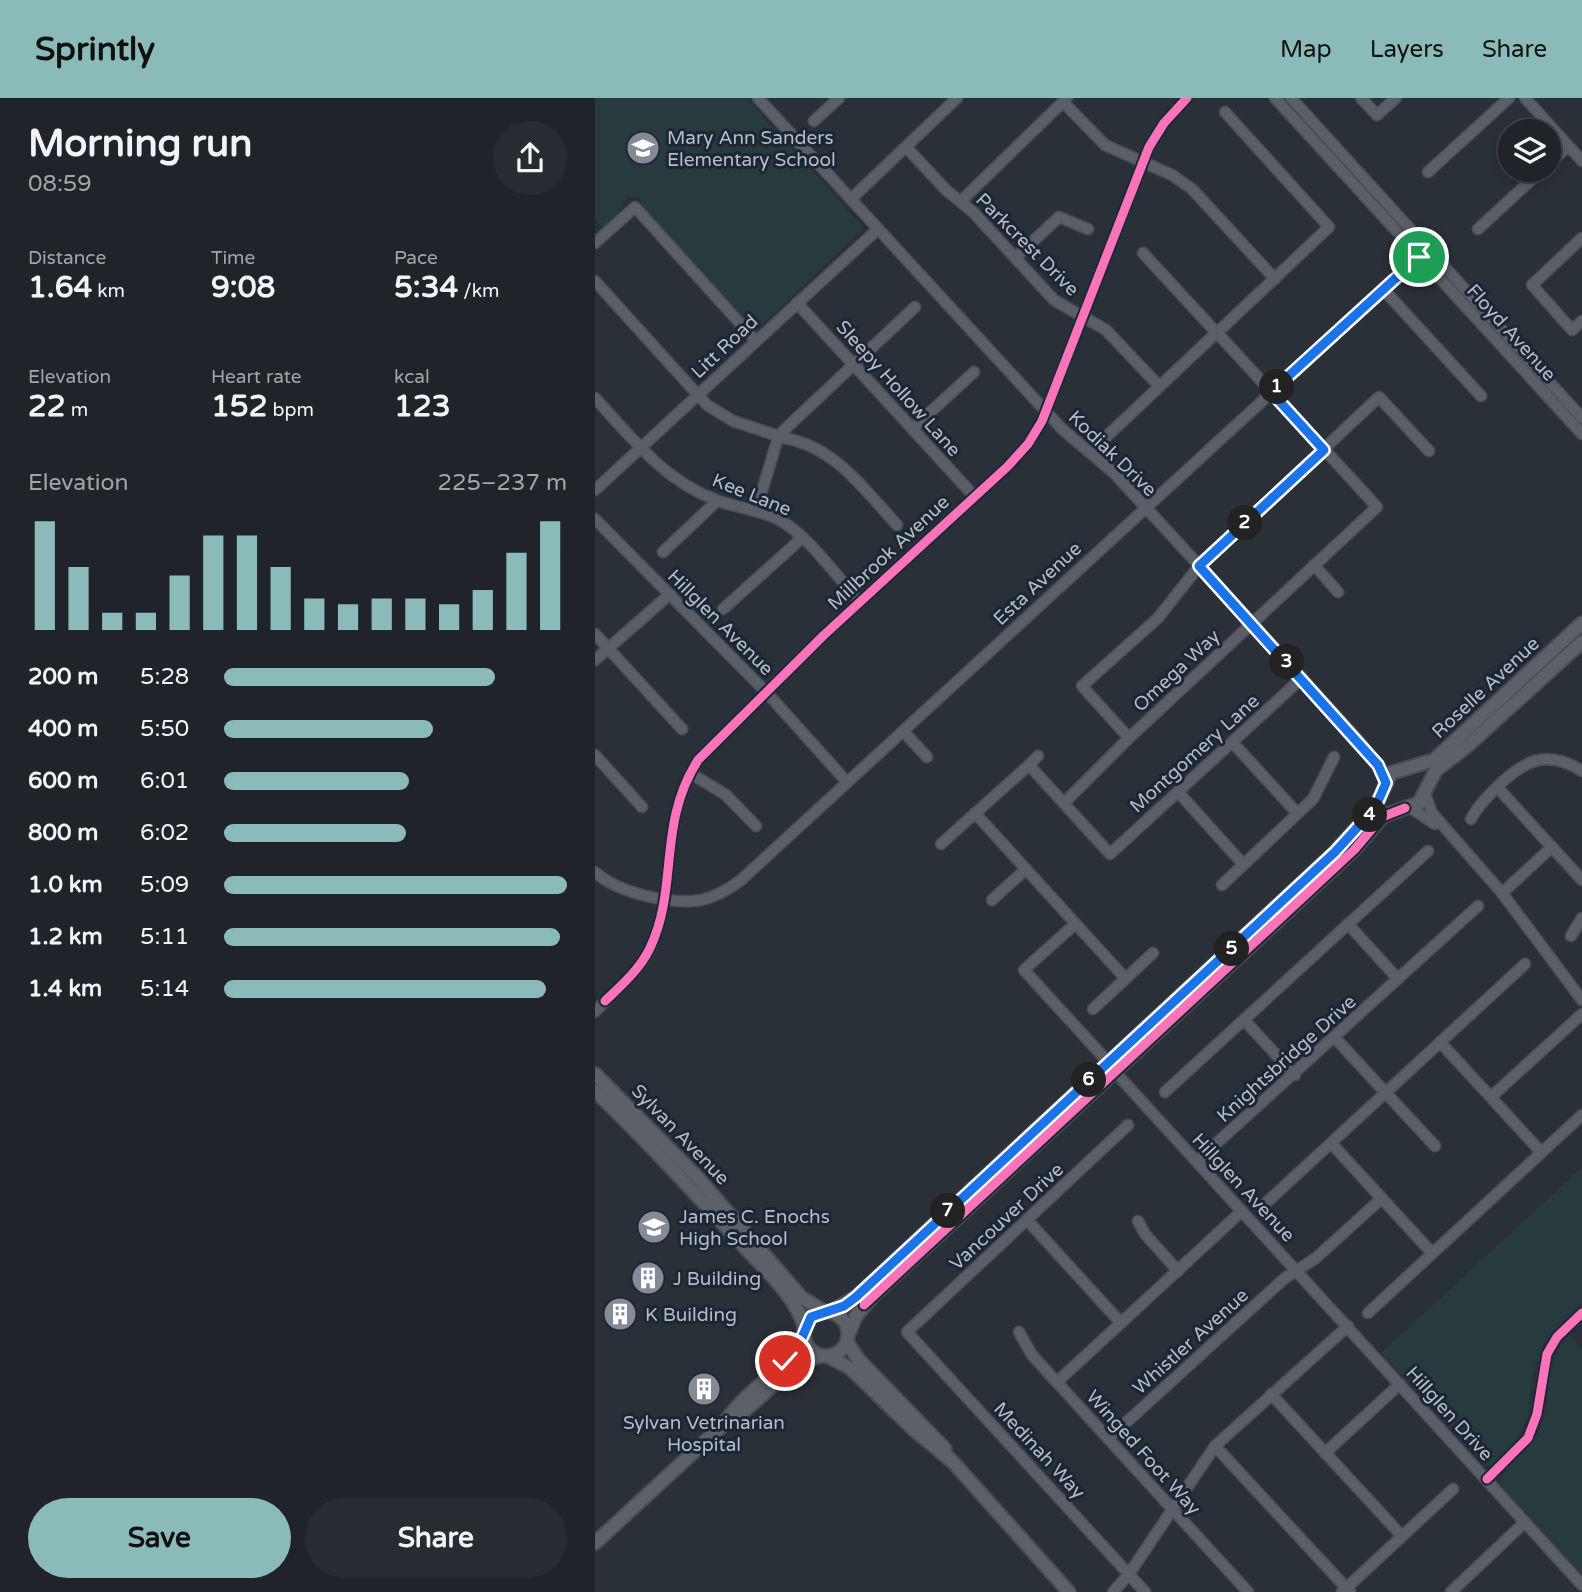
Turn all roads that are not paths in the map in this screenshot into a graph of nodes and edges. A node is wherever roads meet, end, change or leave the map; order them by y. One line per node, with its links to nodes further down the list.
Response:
1 (758, 98): 21 (street, Kodiak Drive)
2 (839, 98): 13 (street)
3 (957, 98): 15 (street)
4 (1187, 98): 18 (street, Millbrook Avenue)
5 (1275, 98): 29 (street, Floyd Avenue)
6 (1291, 98): 48 (street, Floyd Avenue)
7 (1361, 98): 8 (street)
8 (1396, 98)
9 (1509, 98): 19 (street)
10 (1525, 98): 14 (street)
11 (1066, 100): 18 (street); 22 (street)
12 (1225, 112): 31 (street)
13 (814, 121)
14 (1568, 146): 16 (street); 17 (street)
15 (907, 148): 21 (street); 22 (street, Parkcrest Drive)
16 (1561, 153)
17 (1582, 161)
18 (1142, 162): 31 (street); 36 (street, Millbrook Avenue)
19 (1428, 172)
20 (1529, 182): 25 (street)
21 (851, 199): 23 (street, Kodiak Drive)
22 (961, 201): 30 (street, Parkcrest Drive)
23 (878, 229): 34 (street, Litt Road); 49 (street, Kodiak Drive)
24 (1088, 229): 30 (street)
25 (1478, 229)
26 (1582, 238): 37 (street)
27 (595, 243): 39 (street)
28 (1143, 253): 38 (street)
29 (1419, 257): 33 (street, Esta Avenue); 40 (street, Floyd Avenue)
30 (1015, 258): 36 (street, Parkcrest Drive)
31 (1275, 279): 38 (street)
32 (595, 281): 45 (street)
33 (1383, 289): 44 (street, Esta Avenue); 46 (street)
34 (797, 303): 39 (street, Litt Road); 41 (street, Sleepy Hollow Lane)
35 (915, 307): 41 (street)
36 (1083, 317): 43 (street, Parkcrest Drive); 49 (street, Millbrook Avenue)
37 (1582, 321)
38 (1217, 333): 43 (street); 44 (street)
39 (756, 341): 45 (street, Litt Road)
40 (1515, 361): 48 (street); 52 (street, Floyd Avenue)
41 (853, 363): 51 (street, Sleepy Hollow Lane); 53 (street)
42 (974, 372): 51 (street)
43 (1159, 386): 54 (street)
44 (1271, 392): 56 (street); 61 (street, Esta Avenue)
45 (698, 395): 53 (street); 55 (street, Litt Road)
46 (1482, 396)
47 (595, 398): 55 (street, Kee Lane)
48 (1565, 398): 50 (street, Floyd Avenue)
49 (1045, 411): 59 (street, Millbrook Avenue); 61 (street, Kodiak Drive)
50 (1582, 418)
51 (913, 428): 59 (street, Sleepy Hollow Lane)
52 (1582, 434)
53 (779, 436): 62 (street); 64 (street)
54 (1106, 437)
55 (640, 448): 58 (street, Litt Road); 60 (street, Kee Lane)
56 (1324, 450): 57 (street); 67 (street, Omega Way); 68 (street)
57 (1429, 451)
58 (595, 490)
59 (974, 496): 71 (street, Millbrook Avenue)
60 (717, 501): 62 (street, Kee Lane); 66 (street)
61 (1145, 507): 68 (street, Kodiak Drive); 82 (street, Esta Avenue)
62 (756, 511): 65 (street, Kee Lane)
63 (595, 519): 70 (street, Hillglen Avenue)
64 (897, 525)
65 (802, 538): 71 (street, Kee Lane); 72 (street)
66 (663, 552)
67 (1314, 565): 69 (street); 73 (street, Omega Way)
68 (1199, 566): 73 (street, Kodiak Drive); 83 (street)
69 (1338, 592)
70 (670, 594): 77 (street); 80 (street, Hillglen Avenue)
71 (860, 602): 80 (street, Millbrook Avenue)
72 (723, 609)
73 (1251, 622): 79 (street, Kodiak Drive); 83 (street, Omega Way)
74 (1582, 623): 91 (main road, Roselle Avenue)
75 (595, 634): 77 (street)
76 (1582, 642): 97 (main road, Roselle Avenue)
77 (608, 649): 78 (street); 81 (street)
78 (595, 660)
79 (1302, 678): 84 (street, Kodiak Drive); 85 (street, Montgomery Lane)
80 (767, 693): 93 (street, Millbrook Avenue); 94 (street, Hillglen Avenue)
81 (682, 729)
82 (903, 731): 88 (street); 94 (street, Esta Avenue)
83 (1129, 738): 99 (street, Omega Way)
84 (1358, 740): 91 (street, Kodiak Drive); 95 (street, Kodiak Drive)
85 (1233, 743): 98 (street, Montgomery Lane); 103 (street)
86 (595, 755): 100 (street)
87 (1038, 756): 90 (street)
88 (926, 757)
89 (1334, 757): 103 (street)
90 (1029, 765): 99 (street); 102 (street)
91 (1403, 768): 95 (main road); 97 (main road)
92 (1582, 771): 96 (street)
93 (689, 773): 105 (street); 116 (street, Millbrook Avenue)
94 (847, 782): 116 (street, Esta Avenue)
95 (1386, 785): 101 (main road); 134 (main road)
96 (1497, 787): 104 (street); 107 (street)
97 (1426, 791): 101 (main road); 108 (street)
98 (1178, 792): 99 (street, Montgomery Lane); 110 (street)
99 (1064, 803)
100 (642, 807)
101 (1408, 808): 108 (street); 134 (main road)
102 (975, 813): 106 (street); 111 (street)
103 (1297, 813): 110 (street)
104 (1471, 819)
105 (756, 827)
106 (941, 844)
107 (1552, 847): 113 (street); 115 (street)
108 (1460, 848): 115 (street)
109 (1428, 851): 121 (street)
110 (1243, 864): 114 (street)
111 (1026, 869): 117 (street); 120 (street)
112 (595, 872): 116 (street, Esta Avenue)
113 (1582, 880)
114 (1221, 884)
115 (1502, 893): 127 (street)
116 (663, 898): 129 (street, Millbrook Avenue)
117 (992, 900)
118 (1478, 906): 126 (street, Knightsbridge Drive)
119 (1582, 918): 122 (street)
120 (1075, 923): 125 (street); 134 (street, Hillglen Avenue)
121 (1348, 924): 126 (street); 131 (street)
122 (1571, 936)
123 (1153, 953): 125 (street)
124 (1525, 964): 133 (street)
125 (1125, 978): 128 (street)
126 (1398, 979): 132 (street, Knightsbridge Drive)
127 (1582, 1000)
128 (1093, 1009)
129 (595, 1010)
130 (1582, 1014): 140 (street)
131 (1244, 1020): 136 (street); 138 (street)
132 (1335, 1038): 136 (street, Knightsbridge Drive); 139 (street)
133 (1440, 1042): 139 (street); 140 (street)
134 (1111, 1067): 146 (street, Hillglen Avenue); 155 (main road); 163 (main road)
135 (595, 1074): 155 (main road, Sylvan Avenue)
136 (1295, 1075): 146 (street, Knightsbridge Drive)
137 (595, 1091): 160 (main road, Sylvan Avenue)
138 (1165, 1092)
139 (1386, 1093): 143 (street); 144 (street)
140 (1491, 1097): 145 (street)
141 (1582, 1115): 145 (street)
142 (1128, 1125): 150 (street, Vancouver Drive)
143 (1331, 1143): 147 (street); 148 (street)
144 (1435, 1146)
145 (1541, 1152): 152 (street)
146 (1197, 1161): 149 (street, Hillglen Avenue)
147 (1382, 1198): 152 (street); 154 (street, Whistler Avenue)
148 (1267, 1202)
149 (1242, 1211): 153 (street); 154 (street, Hillglen Avenue)
150 (1027, 1220): 158 (street); 161 (street, Vancouver Drive)
151 (1138, 1221): 153 (street)
152 (1433, 1253): 156 (street)
153 (1178, 1271): 158 (street)
154 (1298, 1271): 159 (street, Hillglen Avenue); 169 (street, Whistler Avenue)
155 (827, 1311): 160 (main road); 163 (main road)
156 (1368, 1313)
157 (1582, 1314): 173 (street)
158 (1121, 1323): 165 (street)
159 (1348, 1326): 166 (street, Hillglen Drive); 167 (street)
160 (804, 1331): 164 (main road); 168 (main road)
161 (907, 1332): 179 (street, Medinah Way)
162 (1019, 1332): 165 (street, Winged Foot Way)
163 (848, 1338): 164 (main road); 172 (main road)
164 (824, 1356): 168 (main road); 172 (main road)
165 (1057, 1382): 169 (street, Winged Foot Way)
166 (1401, 1384): 171 (street); 173 (street, Hillglen Drive)
167 (1271, 1394): 170 (street); 171 (street)
168 (723, 1425): 178 (main road)
169 (1108, 1439): 175 (street, Winged Foot Way)
170 (1215, 1446): 175 (street); 181 (street)
171 (1325, 1453): 177 (street)
172 (952, 1461): 182 (main road)
173 (1487, 1479): 176 (street, Hillglen Drive)
174 (1453, 1489): 177 (street)
175 (1171, 1510): 179 (street); 185 (street, Winged Foot Way)
176 (1525, 1522): 180 (street, Hillglen Drive); 186 (street)
177 (1401, 1535): 181 (street)
178 (595, 1543)
179 (1129, 1574): 183 (street); 184 (street, Medinah Way)
180 (1582, 1585)
181 (1346, 1591)
182 (1069, 1592)
183 (1113, 1592)
184 (1145, 1592)
185 (1248, 1592)
186 (1451, 1592)

